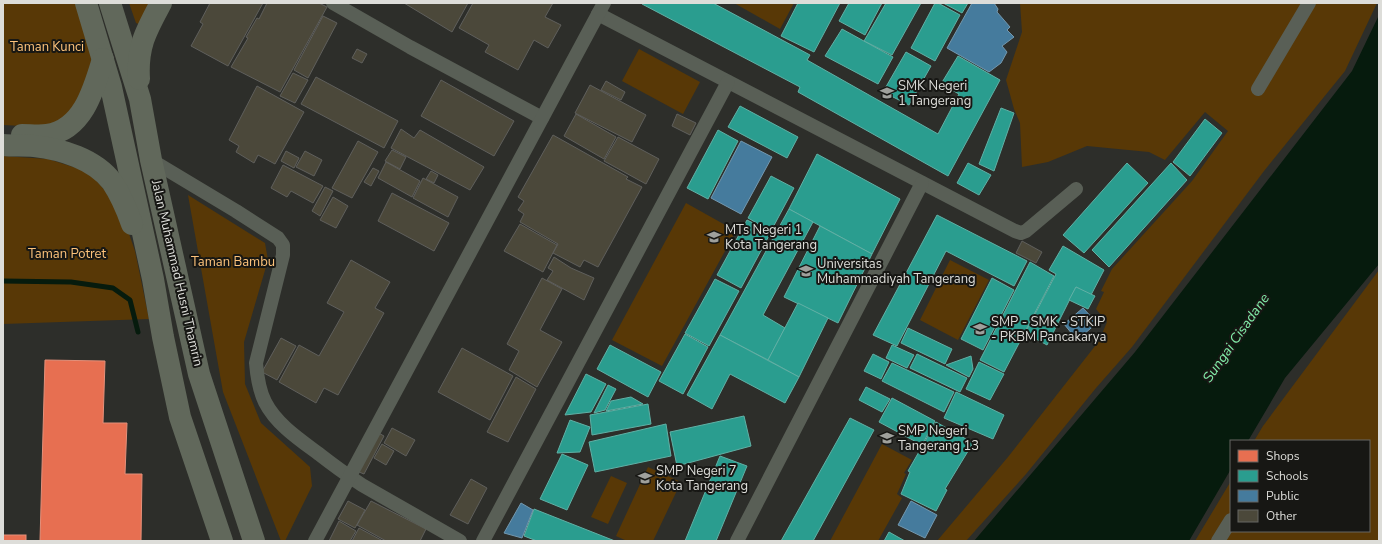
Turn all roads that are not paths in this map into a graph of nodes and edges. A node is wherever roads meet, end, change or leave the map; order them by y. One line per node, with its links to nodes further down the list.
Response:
1 (86, 3): 7 (main road, Jalan Muhammad Husni Thamrin)
2 (110, 3): 10 (main road, Jalan Muhammad Husni Thamrin)
3 (161, 3): 10 (main road)
4 (334, 3): 11 (street)
5 (1310, 3): 9 (street)
6 (601, 9): 8 (street); 11 (street)
7 (103, 59): 12 (main road); 17 (main road, Jalan Muhammad Husni Thamrin)
8 (728, 82): 15 (street); 26 (street)
9 (1258, 89)
10 (140, 100): 14 (main road, Jalan Muhammad Husni Thamrin)
11 (542, 118): 20 (street)
12 (3, 134)
13 (3, 146): 17 (main road)
14 (151, 160): 18 (main road, Jalan Muhammad Husni Thamrin); 20 (street)
15 (922, 184): 16 (street); 27 (street)
16 (1076, 190)
17 (153, 279): 19 (main road, Jalan Muhammad Husni Thamrin)
18 (202, 382): 19 (main road); 23 (main road, Jalan Muhammad Husni Thamrin)
19 (174, 390): 22 (main road, Jalan Muhammad Husni Thamrin)
20 (349, 476): 24 (street); 25 (street)
21 (1230, 522): 28 (street)
22 (222, 541)
23 (254, 541)
24 (314, 541)
25 (460, 541)
26 (483, 541)
27 (737, 541)
28 (1218, 541)

